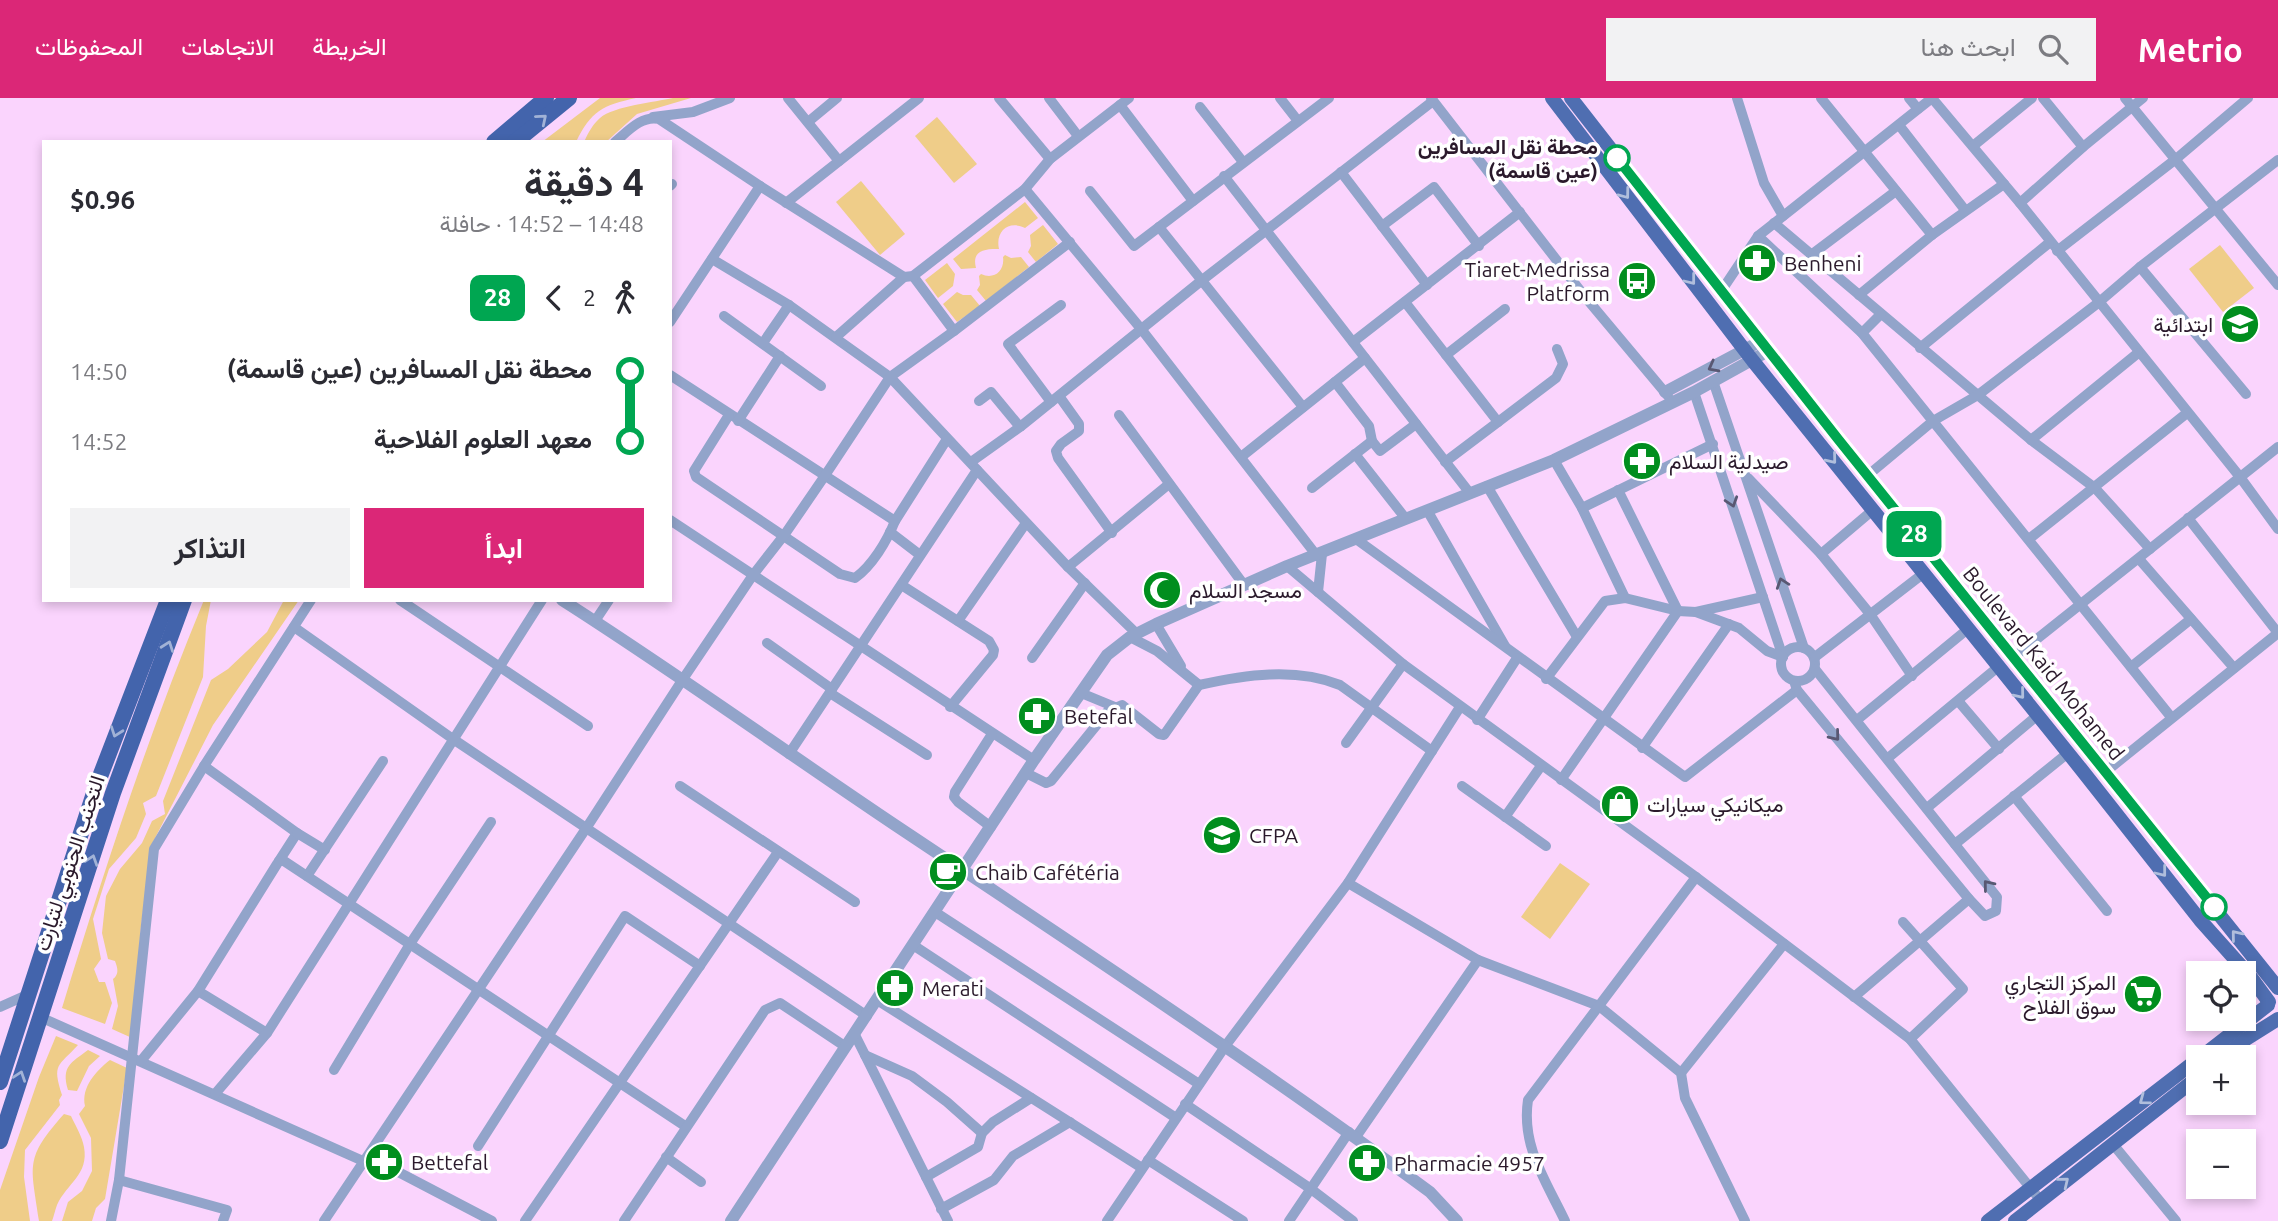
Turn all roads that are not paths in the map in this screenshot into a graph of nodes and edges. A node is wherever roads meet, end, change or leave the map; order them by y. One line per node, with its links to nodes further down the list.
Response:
1 (546, 98): 32 (highway)
2 (569, 98): 33 (highway, one-way to 2)
3 (730, 98): 27 (street)
4 (788, 98): 29 (street)
5 (837, 98): 29 (street)
6 (919, 98): 41 (street)
7 (999, 98): 38 (street)
8 (1049, 98): 31 (street)
9 (1129, 98): 24 (street)
10 (1280, 98): 28 (street)
11 (1329, 98): 28 (street)
12 (1552, 98): 95 (main road, Boulevard Kaid Mohamed, one-way to 95)
13 (1571, 98): 74 (main road, Boulevard Kaid Mohamed)
14 (1737, 98): 56 (street)
15 (1821, 98): 37 (street)
16 (1909, 98): 26 (street)
17 (1932, 98): 26 (street); 35 (street)
18 (2032, 98): 35 (street)
19 (2043, 98): 36 (street)
20 (2143, 98): 23 (street)
21 (2248, 98): 39 (street)
22 (1432, 99): 43 (street); 55 (street)
23 (2128, 102): 36 (street); 39 (street)
24 (1120, 106): 31 (street); 50 (street)
25 (1200, 107): 42 (street)
26 (1918, 109): 30 (street)
27 (650, 117): 34 (street); 46 (street)
28 (1298, 121): 42 (street)
29 (808, 122): 41 (street)
30 (1899, 125): 37 (street); 54 (street)
31 (1078, 136): 38 (street)
32 (496, 140)
33 (517, 140)
34 (618, 140)
35 (1973, 146): 45 (street)
36 (2082, 147): 52 (street)
37 (1864, 152): 49 (street); 56 (street)
38 (1050, 159): 47 (street)
39 (2176, 159): 53 (street); 66 (street)
40 (2278, 160): 53 (street)
41 (839, 161): 51 (street)
42 (1243, 162): 44 (street)
43 (1341, 172): 58 (street); 60 (street)
44 (1224, 177): 50 (street); 60 (street)
45 (2004, 184): 52 (street); 54 (street)
46 (760, 186): 51 (street); 68 (street)
47 (1025, 189): 63 (street); 70 (street)
48 (1090, 191): 59 (street)
49 (1896, 191): 61 (street); 67 (street)
50 (1193, 201): 59 (street)
51 (786, 203): 70 (street)
52 (2020, 203): 64 (street)
53 (2217, 208): 69 (street); 73 (street)
54 (1965, 210): 61 (street)
55 (1521, 212): 65 (street); 106 (street)
56 (1783, 216): 57 (street)
57 (1774, 223): 62 (street); 67 (street)
58 (1382, 226): 65 (street); 72 (street)
59 (1159, 227): 71 (street)
60 (1267, 231): 71 (street); 88 (street)
61 (1933, 235): 75 (street)
62 (1758, 236): 74 (street); 86 (street)
63 (1070, 242): 84 (street); 85 (street)
64 (2049, 243): 66 (street); 91 (street)
65 (1479, 246): 72 (street)
66 (2057, 251): 77 (street)
67 (1811, 255): 75 (street)
68 (712, 259): 78 (street); 83 (street)
69 (2140, 267): 77 (street); 104 (street)
70 (909, 277): 85 (street); 87 (street)
71 (1201, 281): 84 (street); 109 (street)
72 (1427, 285): 76 (street)
73 (2278, 285)
74 (1722, 290): 90 (main road, Boulevard Kaid Mohamed)
75 (1859, 295): 81 (street)
76 (1405, 302): 88 (street); 94 (street)
77 (2098, 303): 93 (street); 105 (street)
78 (789, 305): 87 (street); 89 (street)
79 (1060, 305): 107 (street)
80 (1504, 309): 94 (street)
81 (1881, 314): 86 (street); 91 (street)
82 (724, 316): 89 (street)
83 (672, 318)
84 (1143, 330): 107 (street); 123 (street)
85 (954, 331): 99 (street)
86 (1862, 333): 113 (street)
87 (836, 337): 99 (street)
88 (1353, 342): 97 (street)
89 (763, 343): 96 (street)
90 (1764, 346): 95 (street); 128 (main road, Boulevard Kaid Mohamed)
91 (1920, 348): 105 (street)
92 (1557, 349): 114 (street)
93 (2138, 353): 110 (street); 118 (street)
94 (1446, 355): 114 (street)
95 (1749, 355): 101 (street); 106 (street, one-way to 106); 139 (main road, Boulevard Kaid Mohamed, one-way to 139)
96 (780, 356): 102 (street); 112 (street)
97 (1365, 358): 100 (street); 115 (street)
98 (672, 376): 112 (street)
99 (890, 377): 117 (street); 129 (street)
100 (1335, 382): 109 (street); 119 (street)
101 (1713, 382): 103 (street); 127 (street)
102 (821, 386)
103 (1693, 392): 106 (street); 120 (street)
104 (2246, 394)
105 (1978, 395): 113 (street); 118 (street)
106 (1668, 398): 124 (street)
107 (1055, 399): 116 (street); 147 (street)
108 (979, 401): 116 (street)
109 (1303, 407): 123 (street)
110 (2187, 413): 130 (street); 134 (street)
111 (1119, 415): 131 (street)
112 (733, 418): 129 (street); 148 (street)
113 (1933, 421): 128 (street); 150 (street)
114 (1498, 422): 125 (street)
115 (1416, 424): 119 (street); 125 (street)
116 (1020, 427): 126 (street)
117 (947, 439): 126 (street); 143 (street)
118 (2031, 440): 134 (street)
119 (1372, 441): 122 (street)
120 (1713, 444): 135 (street); 164 (street, one-way to 164)
121 (2278, 447): 130 (street)
122 (1355, 454): 133 (street); 141 (street)
123 (1241, 457): 154 (street)
124 (1554, 460): 132 (street); 137 (street)
125 (1445, 462): 136 (street)
126 (974, 466): 144 (street); 153 (street)
127 (1743, 474): 152 (street); 188 (street, one-way to 127)
128 (1867, 476): 193 (main road, Boulevard Kaid Mohamed)
129 (824, 477): 143 (street); 148 (street)
130 (2240, 477): 140 (street); 145 (street)
131 (1169, 484): 147 (street); 162 (street)
132 (1487, 486): 136 (street); 185 (street)
133 (1312, 488)
134 (2095, 488): 150 (street); 151 (street)
135 (1618, 489): 137 (street); 174 (street)
136 (1469, 492): 138 (street)
137 (1582, 508): 165 (street)
138 (1427, 510): 141 (street); 189 (street)
139 (1873, 510): 152 (street); 158 (main road, Boulevard Kaid Mohamed)
140 (2188, 518): 151 (street); 198 (street)
141 (1406, 519): 149 (street)
142 (672, 521): 159 (street)
143 (895, 521): 146 (street)
144 (1026, 523): 157 (street); 179 (street)
145 (2278, 529)
146 (890, 533): 148 (street); 153 (street)
147 (1112, 533): 157 (street)
148 (785, 534): 159 (street)
149 (1356, 539): 154 (street); 189 (street)
150 (2029, 539): 173 (street)
151 (2150, 549): 155 (street)
152 (1821, 554): 176 (street)
153 (920, 555): 161 (street)
154 (1319, 555): 156 (street); 163 (street)
155 (2139, 559): 173 (street); 177 (street)
156 (1287, 566): 162 (street); 163 (street)
157 (1068, 567): 160 (street)
158 (1924, 573): 176 (street); 183 (main road, Boulevard Kaid Mohamed)
159 (753, 575): 187 (street); 202 (street)
160 (1085, 583): 184 (street); 190 (street)
161 (902, 586): 179 (street); 187 (street)
162 (1244, 586): 180 (street)
163 (1318, 592): 194 (street)
164 (1763, 597): 175 (street); 191 (street)
165 (1625, 598): 174 (street); 185 (street)
166 (167, 602): 269 (highway, التجنب الجنوبي لتيارت, one-way to 269)
167 (183, 602): 276 (highway, التجنب الجنوبي لتيارت, one-way to 167)
168 (310, 602): 182 (street)
169 (403, 602): 195 (street)
170 (541, 602): 195 (street)
171 (565, 602): 178 (street)
172 (608, 602): 178 (street)
173 (2080, 604): 193 (street); 197 (street)
174 (1678, 611): 175 (street); 216 (street)
175 (1696, 612): 181 (street)
176 (1870, 614): 192 (street); 201 (street)
177 (2191, 619): 197 (street); 198 (street)
178 (595, 621): 202 (street)
179 (958, 621): 211 (street)
180 (1156, 624): 184 (street); 200 (street)
181 (1729, 624): 191 (street); 222 (street)
182 (294, 627): 220 (street); 232 (street)
183 (1969, 628): 196 (main road, Boulevard Kaid Mohamed); 201 (street)
184 (1134, 635): 200 (street); 207 (street)
185 (1577, 637): 203 (street)
186 (767, 643): 206 (street)
187 (861, 647): 206 (street); 211 (street)
188 (1804, 648): 191 (street); 192 (street)
189 (1513, 654): 203 (street); 215 (street)
190 (1032, 657)
191 (1783, 657): 205 (street)
192 (1815, 657): 199 (street)
193 (2012, 658): 234 (main road, Boulevard Kaid Mohamed)
194 (1403, 664): 210 (street); 212 (street)
195 (498, 667): 218 (street); 220 (street)
196 (1998, 667): 208 (street); 213 (main road, Boulevard Kaid Mohamed, one-way to 213)
197 (2131, 667): 214 (street)
198 (2234, 668): 214 (street)
199 (1815, 669): 205 (street); 217 (street)
200 (1185, 672): 204 (street)
201 (1912, 676): 217 (street)
202 (683, 679): 226 (street); 242 (street)
203 (1546, 679): 216 (street)
204 (1199, 685): 209 (street); 212 (street)
205 (1796, 686): 222 (street); 254 (street, one-way to 254)
206 (831, 691): 226 (street); 227 (street)
207 (1081, 693): 209 (street); 229 (street)
208 (1959, 702): 223 (street); 228 (street)
209 (1115, 706): 233 (street)
210 (1460, 706): 215 (street); 224 (street)
211 (950, 707): 219 (street)
212 (1372, 708): 221 (street); 224 (street)
213 (2038, 715): 223 (street); 225 (main road, Boulevard Kaid Mohamed)
214 (2171, 717): 234 (street)
215 (1477, 720): 231 (street)
216 (1602, 720): 222 (street); 235 (street)
217 (1857, 720): 228 (street)
218 (587, 726)
219 (992, 734): 229 (street); 243 (street)
220 (453, 739): 242 (street); 256 (street)
221 (1346, 743)
222 (1642, 748)
223 (1999, 749): 239 (street)
224 (1432, 751): 253 (street)
225 (2068, 753): 238 (street); 271 (main road, Boulevard Kaid Mohamed, one-way to 271)
226 (789, 754): 250 (street)
227 (927, 755)
228 (1888, 758): 239 (street)
229 (1034, 760): 233 (street)
230 (383, 761): 247 (street)
231 (1541, 765): 235 (street); 240 (street)
232 (204, 766): 244 (street); 287 (street)
233 (1026, 773): 243 (street)
234 (2104, 773): 271 (main road, Boulevard Kaid Mohamed, one-way to 234)
235 (1561, 780): 252 (street)
236 (680, 786): 248 (street)
237 (1462, 786): 240 (street)
238 (2014, 796): 245 (street); 257 (street)
239 (1927, 808): 245 (street)
240 (1505, 817): 246 (street)
241 (491, 822): 262 (street)
242 (587, 827): 260 (street); 267 (street)
243 (991, 827): 250 (street)
244 (297, 833): 247 (street); 249 (street)
245 (1955, 844): 254 (street, one-way to 245)
246 (1546, 846)
247 (325, 850): 251 (street)
248 (778, 852): 255 (street); 260 (street)
249 (279, 861): 251 (street); 268 (street)
250 (963, 870): 258 (street); 282 (street)
251 (307, 876): 256 (street)
252 (1696, 877): 263 (street); 273 (street)
253 (1348, 883): 265 (street); 282 (street)
254 (1969, 899): 261 (street)
255 (855, 902)
256 (350, 905): 262 (street); 278 (street)
257 (2107, 911)
258 (935, 912): 264 (street); 293 (street)
259 (1903, 922): 261 (street)
260 (729, 925): 266 (street); 275 (street)
261 (1920, 942): 270 (street); 281 (street)
262 (410, 944): 267 (street); 289 (street)
263 (1784, 944): 270 (street); 290 (street)
264 (913, 945): 272 (street); 298 (street)
265 (1478, 960): 273 (street); 302 (street)
266 (701, 966): 280 (street); 292 (street)
267 (479, 988): 280 (street); 307 (street)
268 (198, 991): 278 (street); 287 (street)
269 (29, 994): 274 (street); 291 (highway, التجنب الجنوبي لتيارت)
270 (1854, 997): 281 (street)
271 (2273, 997): 277 (main road); 283 (main road)
272 (877, 1000): 275 (street); 296 (street)
273 (1599, 1006): 290 (street); 329 (street)
274 (0, 1007)
275 (867, 1016): 279 (street)
276 (40, 1017): 287 (street); 303 (highway, التجنب الجنوبي لتيارت, one-way to 276)
277 (2278, 1018): 284 (main road)
278 (267, 1033): 295 (street)
279 (855, 1035): 285 (street); 286 (street)
280 (550, 1037): 292 (street); 305 (street)
281 (1910, 1040): 312 (street)
282 (1226, 1045): 293 (street); 302 (street)
283 (2215, 1045)
284 (2238, 1045)
285 (846, 1048): 300 (street); 323 (street)
286 (865, 1055): 301 (street); 309 (street)
287 (137, 1059): 295 (street); 310 (street)
288 (2186, 1068): 312 (main road, one-way to 312)
289 (334, 1070)
290 (1681, 1073): 330 (street)
291 (0, 1082)
292 (619, 1083): 300 (street); 321 (street)
293 (1199, 1084): 297 (street)
294 (2186, 1086): 304 (main road)
295 (215, 1094): 307 (street)
296 (1031, 1098): 299 (street); 301 (street)
297 (1185, 1104): 298 (street); 313 (street)
298 (1176, 1118): 308 (street)
299 (1070, 1122): 308 (street); 315 (street)
300 (685, 1126): 306 (street)
301 (982, 1133): 309 (street)
302 (1352, 1135): 313 (street); 328 (street)
303 (0, 1141)
304 (2112, 1143): 314 (main road, one-way to 304); 333 (street)
305 (478, 1146)
306 (666, 1157): 311 (street); 322 (street)
307 (363, 1161): 319 (street); 320 (street)
308 (1145, 1164): 316 (street); 325 (street)
309 (926, 1177): 315 (street)
310 (119, 1180): 317 (street); 318 (street)
311 (701, 1182)
312 (2029, 1188): 314 (street); 331 (main road)
313 (1311, 1189): 326 (street); 327 (street)
314 (2040, 1200): 332 (main road)
315 (941, 1209): 324 (street)
316 (1112, 1218)
317 (111, 1221)
318 (223, 1221)
319 (324, 1221)
320 (492, 1221)
321 (525, 1221)
322 (624, 1221)
323 (730, 1221)
324 (948, 1221)
325 (1243, 1221)
326 (1289, 1221)
327 (1353, 1221)
328 (1457, 1221)
329 (1566, 1221)
330 (1745, 1221)
331 (1988, 1221)
332 (2015, 1221)
333 (2176, 1221)

